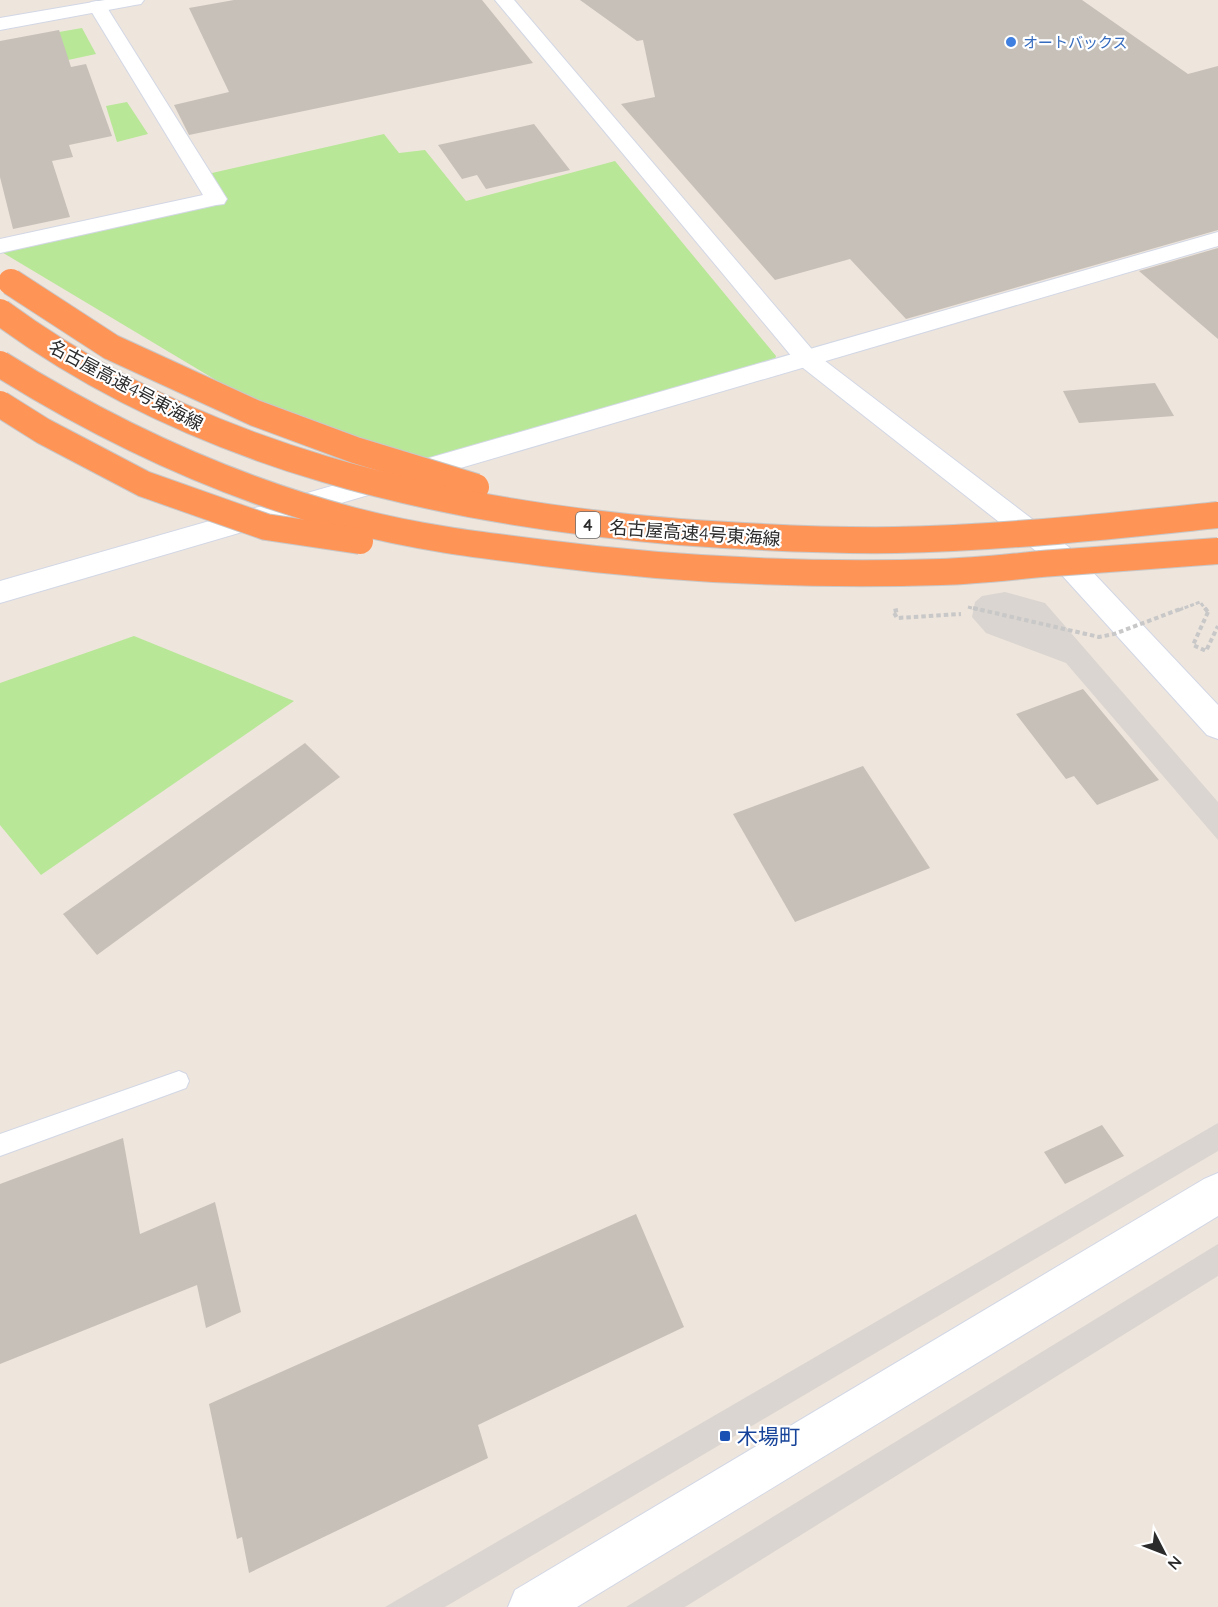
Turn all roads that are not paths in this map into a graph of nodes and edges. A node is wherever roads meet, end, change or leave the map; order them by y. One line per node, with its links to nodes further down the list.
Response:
1 (135, 0): 3 (street)
2 (504, 0): 9 (street)
3 (97, 6): 4 (street); 6 (street)
4 (0, 24)
5 (1218, 239): 9 (street)
6 (0, 246)
7 (11, 282): 11 (highway, bridge)
8 (0, 312): 12 (highway, 名古屋高速4号東海線 / 4, bridge)
9 (807, 359): 15 (street); 17 (street)
10 (0, 364): 16 (highway, 名古屋高速4号東海線 / 4, bridge)
11 (0, 404)
12 (1218, 515)
13 (1218, 522): 15 (street)
14 (1218, 542): 15 (street)
15 (1050, 547): 18 (street)
16 (1218, 551)
17 (0, 592)
18 (1218, 726)
19 (179, 1081): 20 (lane)
20 (0, 1145)
21 (1218, 1193): 22 (street)
22 (532, 1607)

